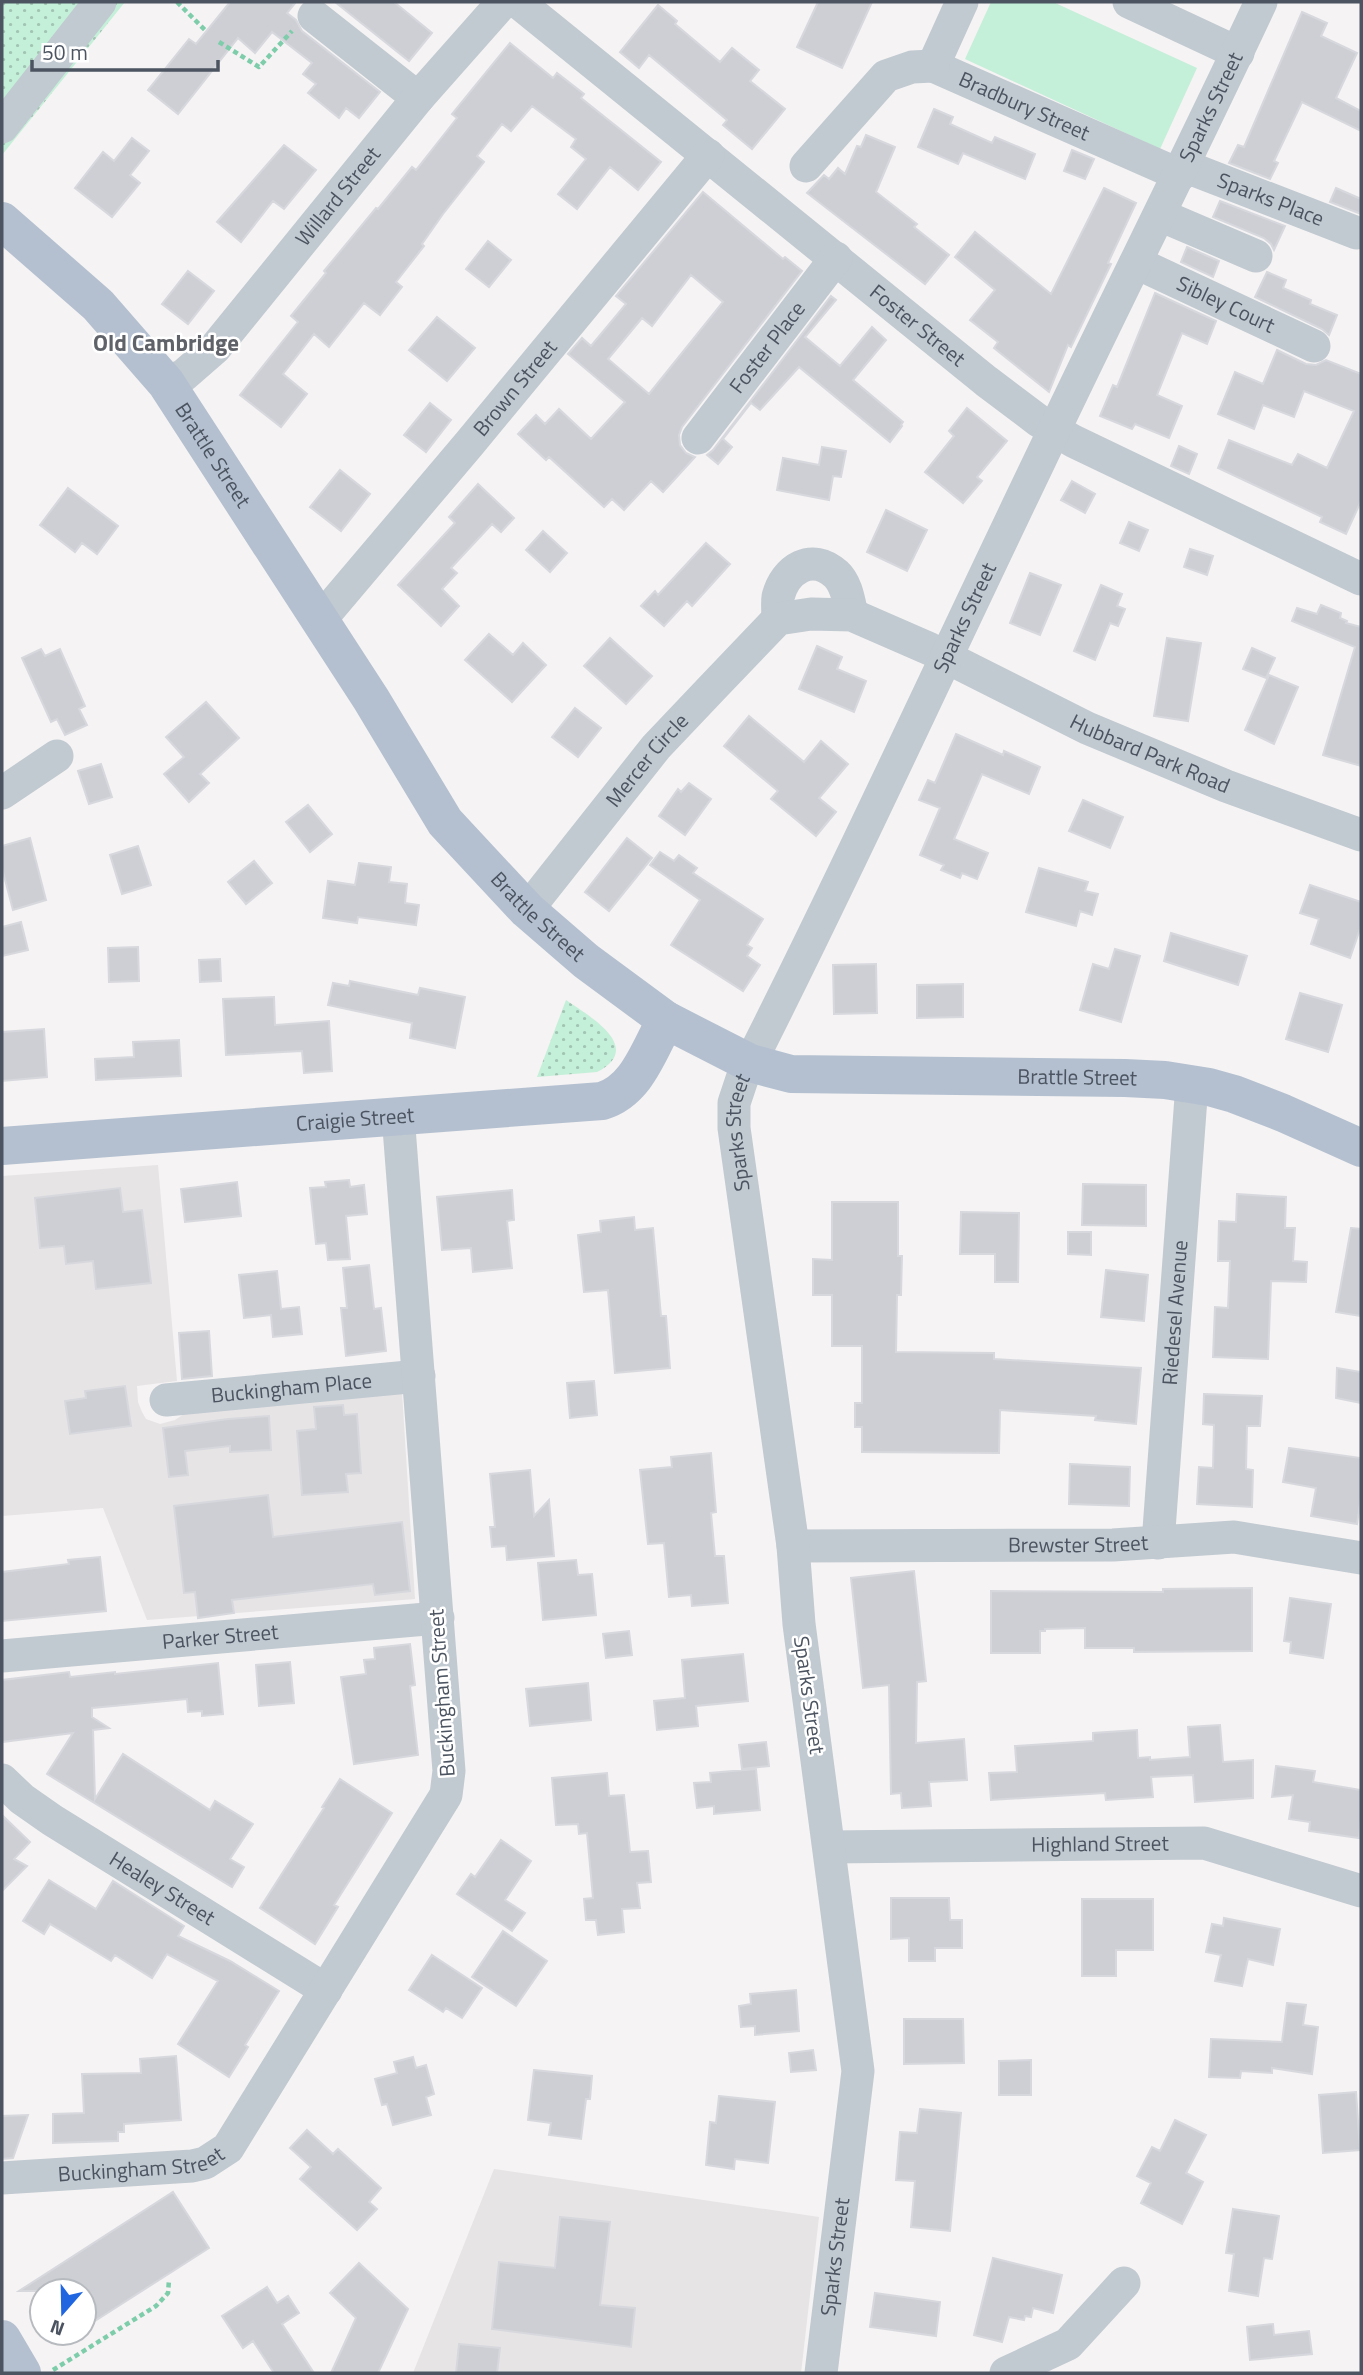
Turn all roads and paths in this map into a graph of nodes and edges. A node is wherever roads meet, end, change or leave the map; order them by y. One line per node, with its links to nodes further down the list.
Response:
1 (100, 2): 14 (street)
2 (177, 2): 9 (path)
3 (503, 2): 13 (street, Willard Street)
4 (518, 2): 15 (street, Foster Street)
5 (962, 2): 12 (street, Bradbury Street)
6 (1129, 2): 11 (street)
7 (1261, 2): 11 (street, Sparks Street)
8 (314, 16): 10 (path); 13 (street)
9 (206, 31)
10 (219, 42)
11 (1238, 53): 17 (street, Sparks Street)
12 (933, 65): 16 (street); 17 (street, Bradbury Street)
13 (418, 98): 25 (street, Willard Street)
14 (2, 127)
15 (708, 155): 22 (street, Foster Street); 30 (street, Brown Street)
16 (807, 166)
17 (1182, 170): 18 (street, Sparks Street); 20 (street, Sparks Place)
18 (1160, 215): 21 (street); 23 (street, Sparks Street)
19 (2, 220): 25 (main road, Brattle Street)
20 (1357, 233)
21 (1256, 256)
22 (836, 258): 26 (street, Foster Street); 27 (street, Foster Place)
23 (1137, 263): 24 (street, Sibley Court); 26 (street, Sparks Street)
24 (1314, 346)
25 (166, 383): 30 (main road, Brattle Street)
26 (1054, 429): 28 (street, Foster Street); 32 (street, Sparks Street)
27 (698, 438)
28 (1361, 579)
29 (852, 615): 31 (street); 31 (street); 32 (street)
30 (320, 620): 36 (main road, Brattle Street)
31 (778, 620): 36 (street, Mercer Circle)
32 (946, 657): 35 (street, Hubbard Park Road); 38 (street, Sparks Street)
33 (57, 756): 34 (street)
34 (2, 793)
35 (1361, 835)
36 (527, 911): 37 (main road, Brattle Street)
37 (666, 1020): 38 (main road, Brattle Street); 40 (main road, Craigie Street)
38 (750, 1063): 39 (main road, Brattle Street); 46 (street, Sparks Street)
39 (1192, 1084): 42 (main road, Brattle Street); 45 (street, Riedesel Avenue)
40 (398, 1115): 41 (main road, Craigie Street); 43 (street, Buckingham Street)
41 (2, 1146)
42 (1361, 1148)
43 (419, 1376): 44 (street, Buckingham Place); 48 (street, Buckingham Street)
44 (166, 1400)
45 (1158, 1543): 46 (street, Brewster Street); 47 (street, Brewster Street)
46 (793, 1546): 51 (street, Sparks Street)
47 (1361, 1558)
48 (438, 1618): 49 (street, Parker Street); 53 (street, Buckingham Street)
49 (2, 1656)
50 (2, 1780): 53 (street, Healey Street)
51 (830, 1847): 52 (street, Highland Street); 58 (street, Sparks Street)
52 (1361, 1891)
53 (326, 1990): 54 (street, Buckingham Street)
54 (2, 2178)
55 (169, 2280): 60 (path)
56 (1124, 2283): 61 (street)
57 (2, 2339): 59 (main road)
58 (831, 2372)
59 (22, 2373)
60 (48, 2373)
61 (1006, 2373)

